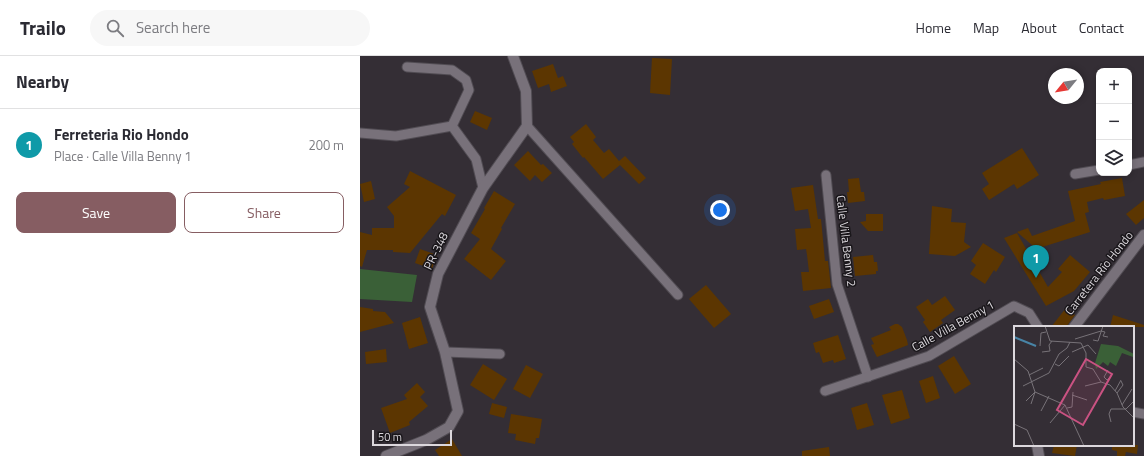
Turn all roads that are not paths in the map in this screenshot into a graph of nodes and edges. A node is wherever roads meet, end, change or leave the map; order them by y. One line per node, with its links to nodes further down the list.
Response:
1 (513, 56): 4 (street)
2 (407, 67): 3 (street)
3 (452, 126): 5 (street); 11 (street)
4 (527, 126): 11 (street, PR-348 / PR-348); 13 (street)
5 (360, 133)
6 (1144, 162): 7 (street)
7 (1132, 164)
8 (1096, 170): 9 (street)
9 (1075, 174)
10 (826, 175): 18 (street, Calle Villa Benny 2)
11 (483, 188): 16 (street, PR-348 / PR-348)
12 (1144, 236): 15 (street, Carretera Río Hondo)
13 (678, 295)
14 (1037, 326): 18 (street, Calle Villa Benny 1)
15 (1075, 326)
16 (445, 352): 17 (street); 23 (street, PR-348 / PR-348)
17 (500, 354)
18 (868, 377): 19 (street, Calle Villa Benny 1)
19 (825, 391)
20 (1134, 412): 21 (street)
21 (1144, 414)
22 (1038, 446): 24 (street)
23 (386, 456)
24 (1039, 456)

